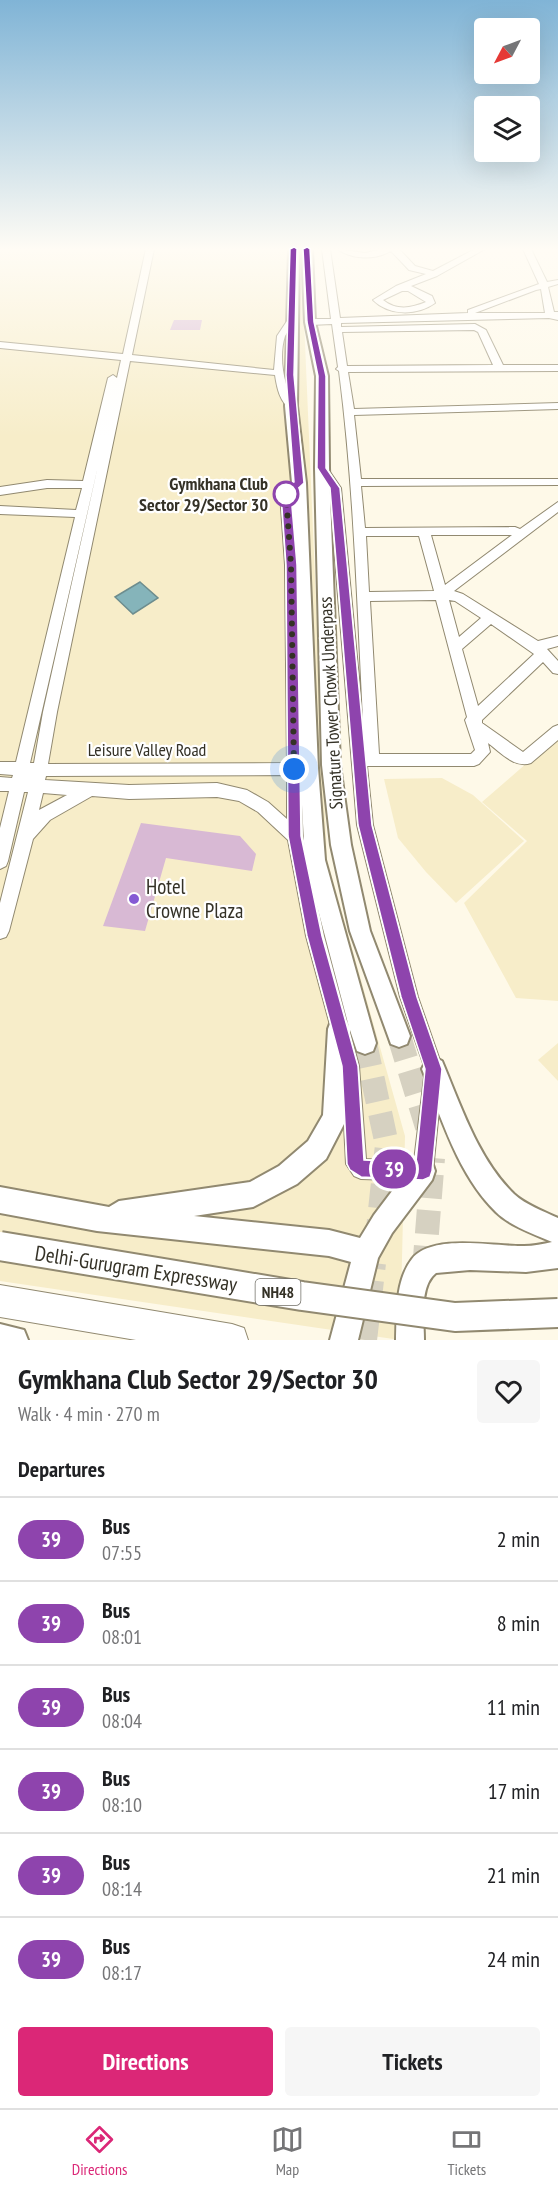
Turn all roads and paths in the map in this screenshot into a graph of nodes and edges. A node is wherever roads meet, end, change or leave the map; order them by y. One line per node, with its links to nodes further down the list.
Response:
1 (131, 312): 18 (street)
2 (134, 312): 18 (street)
3 (292, 312): 12 (main road, Signature Tower Chowk Underpass)
4 (310, 312): 13 (main road, Signature Tower Chowk Underpass)
5 (334, 312): 14 (street)
6 (395, 312): 9 (street)
7 (411, 312): 9 (street)
8 (471, 312): 10 (street)
9 (403, 315): 10 (street); 14 (street)
10 (470, 316): 11 (street)
11 (555, 317)
12 (292, 320): 16 (main road, Signature Tower Chowk Underpass); 22 (street)
13 (310, 322): 14 (street); 17 (main road, Signature Tower Chowk Underpass)
14 (336, 325): 20 (street); 21 (street)
15 (0, 345): 18 (street)
16 (291, 351): 17 (main road); 22 (main road, Signature Tower Chowk Underpass)
17 (317, 352): 23 (main road, Signature Tower Chowk Underpass)
18 (122, 358): 22 (street); 30 (street); 51 (street)
19 (558, 368): 21 (street)
20 (341, 369): 21 (street); 25 (street)
21 (499, 369)
22 (285, 374): 23 (main road); 28 (main road, Signature Tower Chowk Underpass)
23 (322, 376): 26 (main road, Signature Tower Chowk Underpass)
24 (558, 406): 25 (street)
25 (349, 412): 29 (street)
26 (322, 468): 47 (street); 63 (main road, Signature Tower Chowk Underpass)
27 (558, 482): 29 (street)
28 (299, 483): 49 (street); 64 (main road, Signature Tower Chowk Underpass)
29 (354, 483): 37 (street)
30 (88, 485): 31 (street); 34 (street)
31 (0, 491)
32 (558, 506): 38 (street)
33 (0, 510): 34 (street)
34 (81, 514): 50 (street)
35 (424, 531): 36 (street); 37 (street); 38 (street)
36 (514, 531)
37 (360, 532): 39 (street)
38 (439, 596): 39 (street); 40 (street); 42 (street)
39 (364, 597): 47 (street)
40 (491, 617): 42 (street); 43 (street)
41 (558, 641): 43 (street)
42 (456, 648): 45 (street)
43 (540, 650): 44 (street); 45 (street)
44 (558, 669)
45 (473, 722): 46 (street); 47 (street)
46 (558, 731)
47 (366, 760): 65 (street)
48 (0, 768): 50 (street, Leisure Valley Road)
49 (294, 769): 51 (street, Leisure Valley Road); 59 (street)
50 (21, 770): 51 (street, Leisure Valley Road); 53 (street)
51 (41, 770): 54 (street)
52 (0, 784): 53 (street)
53 (18, 786): 54 (street); 57 (street)
54 (35, 787): 55 (street); 58 (street)
55 (88, 791): 58 (street); 59 (street)
56 (0, 808): 57 (street)
57 (9, 822): 60 (street)
58 (27, 834): 61 (street)
59 (295, 836): 62 (street)
60 (0, 861)
61 (0, 931)
62 (339, 1029): 66 (street); 68 (main road)
63 (399, 1036)
64 (365, 1043)
65 (434, 1069): 66 (street); 69 (main road)
66 (423, 1171): 71 (main road)
67 (0, 1200): 68 (main road)
68 (97, 1218): 71 (main road)
69 (558, 1232)
70 (0, 1246): 74 (highway, Delhi-Gurugram Expressway / NH48, bridge)
71 (366, 1253): 78 (main road)
72 (558, 1255): 79 (main road)
73 (0, 1301): 77 (highway)
74 (558, 1313)
75 (0, 1338): 76 (main road)
76 (14, 1340)
77 (232, 1340)
78 (344, 1340)
79 (410, 1340)

